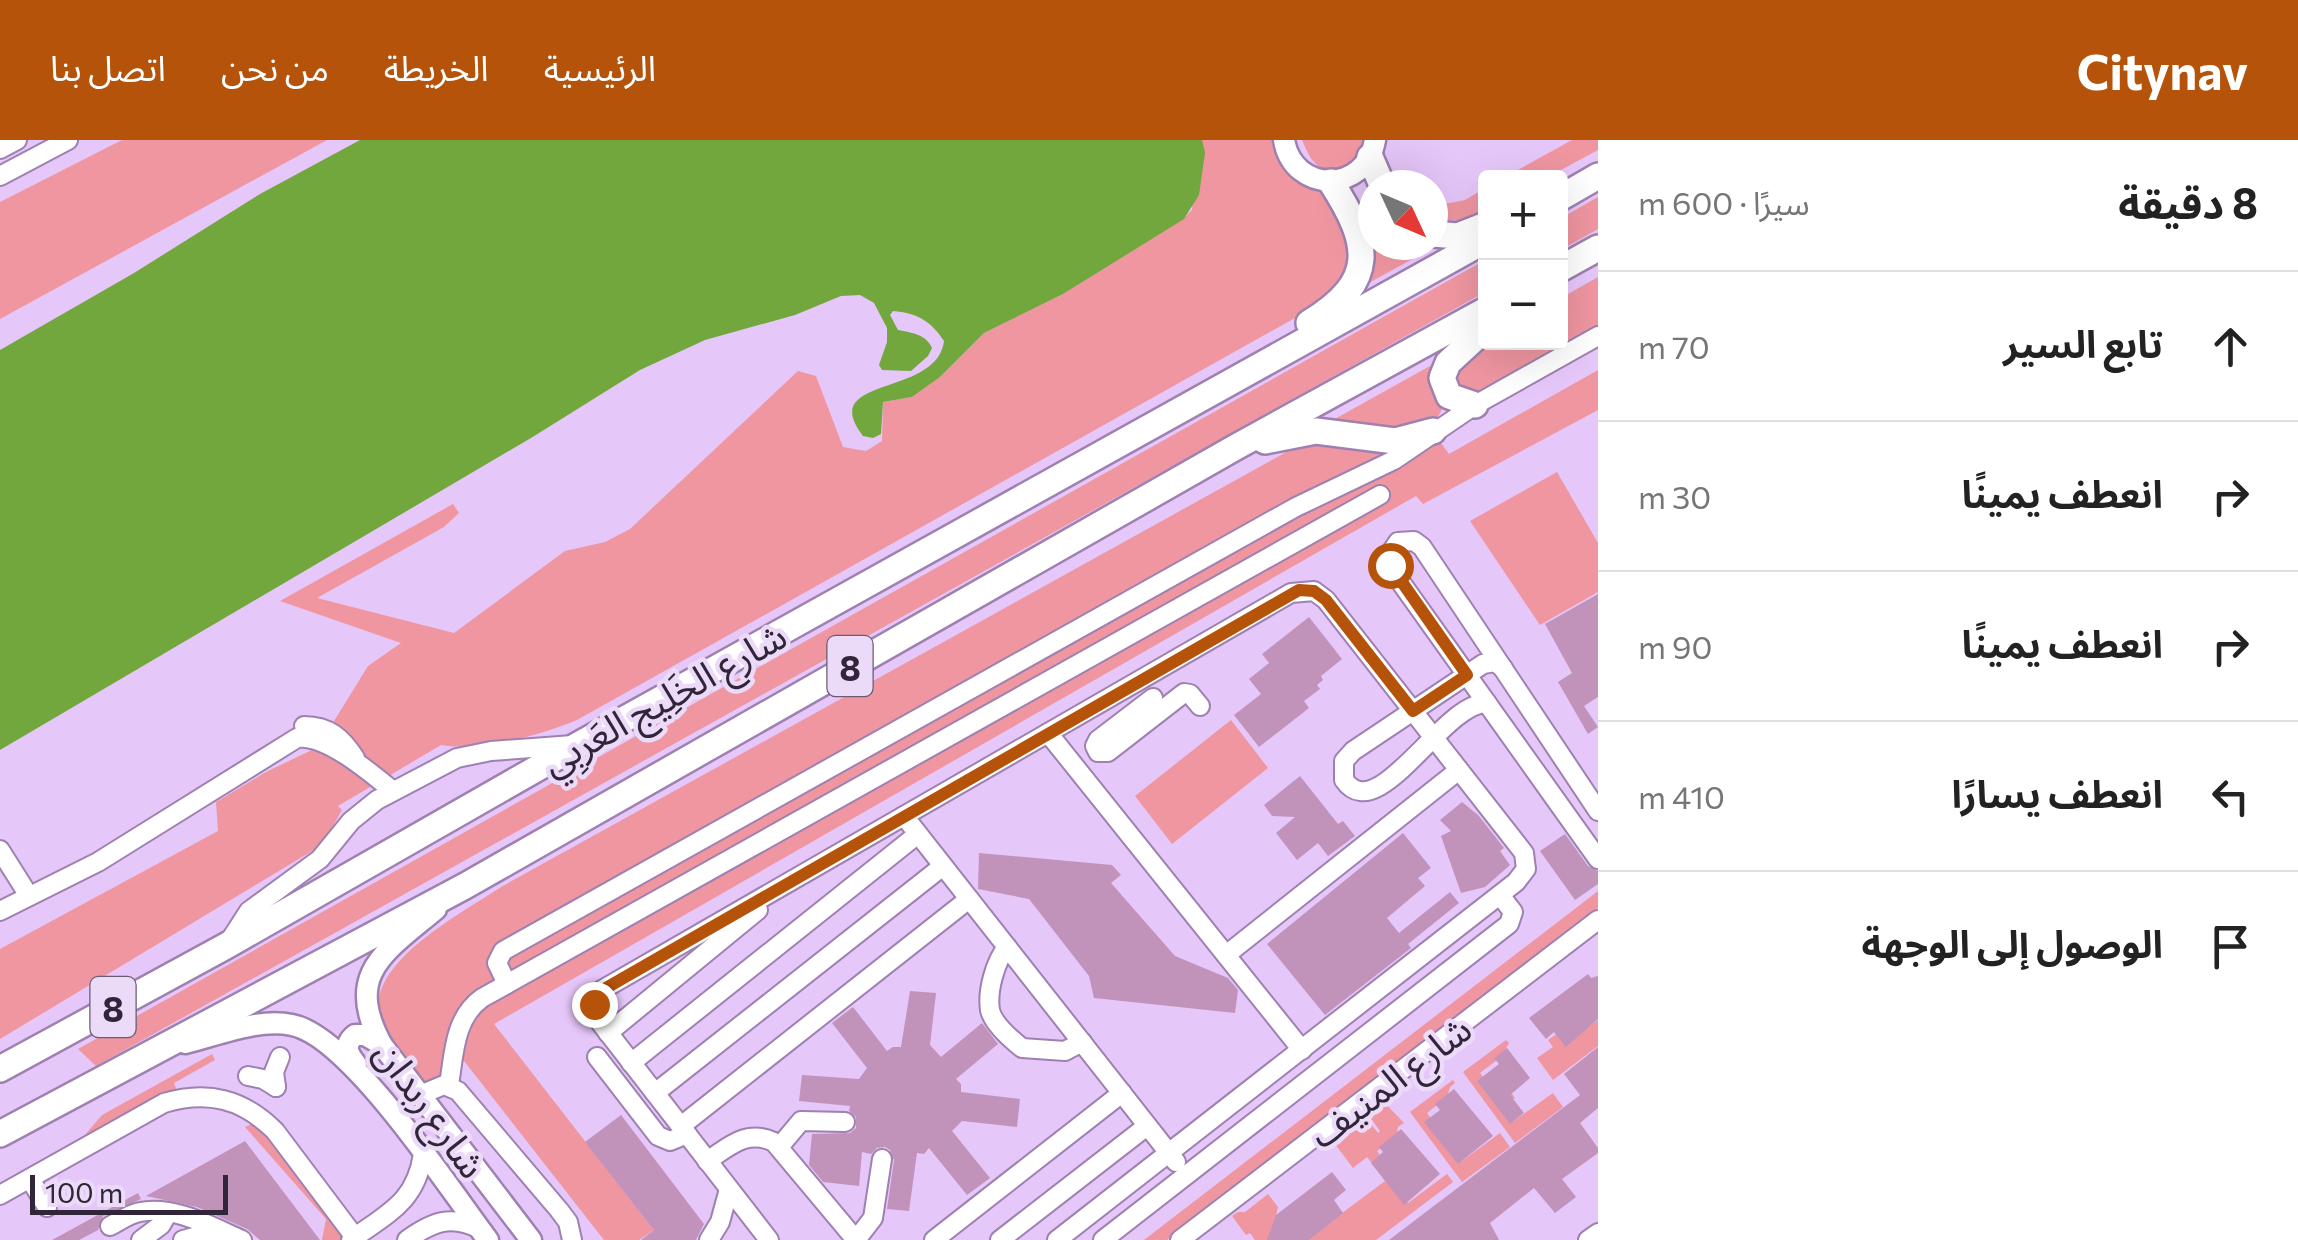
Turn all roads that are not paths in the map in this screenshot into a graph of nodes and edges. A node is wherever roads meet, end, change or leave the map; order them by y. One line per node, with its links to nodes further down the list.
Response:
1 (17, 140): 5 (street)
2 (68, 140): 8 (street)
3 (1284, 140): 10 (main road)
4 (1374, 145): 7 (highway); 10 (main road)
5 (0, 149)
6 (1598, 167): 11 (highway)
7 (1379, 170)
8 (0, 176)
9 (1598, 176): 12 (highway)
10 (1331, 182): 22 (highway)
11 (1568, 182)
12 (1568, 193)
13 (1478, 228): 14 (highway)
14 (1448, 235)
15 (1478, 244): 22 (highway, شارع الخَلِيج العَربِي / 8)
16 (1598, 248): 17 (highway)
17 (1568, 265)
18 (1478, 314): 24 (highway, شارع الخَلِيج العَربِي / 8)
19 (1478, 335): 21 (highway)
20 (1598, 336): 21 (street)
21 (1475, 405): 23 (street)
22 (1144, 428): 37 (highway, شارع الخَلِيج العَربِي / 8)
23 (1433, 432): 24 (highway); 26 (street)
24 (1236, 447): 50 (highway, شارع الخَلِيج العَربِي / 8)
25 (1380, 494): 27 (street)
26 (1314, 501): 27 (street); 34 (street)
27 (1327, 524): 38 (street)
28 (1503, 669): 29 (street); 29 (street); 42 (street)
29 (1467, 675): 31 (street); 33 (street)
30 (1139, 681): 32 (street); 33 (street); 35 (street)
31 (1487, 703): 36 (street); 44 (street)
32 (1200, 706)
33 (1413, 711): 36 (street); 36 (street)
34 (894, 732): 38 (street); 60 (street)
35 (1048, 733): 43 (street); 59 (street)
36 (1433, 736): 40 (street)
37 (578, 744): 41 (street); 57 (highway, شارع الخَلِيج العَربِي / 8)
38 (910, 758): 60 (street)
39 (358, 762): 41 (street); 51 (street); 55 (street)
40 (1459, 770): 52 (street); 59 (street)
41 (393, 792): 57 (street)
42 (1597, 809): 44 (street)
43 (904, 816): 45 (street); 49 (street)
44 (1572, 824): 47 (street)
45 (918, 834): 48 (street); 68 (street)
46 (0, 850): 51 (street)
47 (1598, 859)
48 (943, 866): 53 (street); 73 (street)
49 (797, 878): 61 (street); 61 (street)
50 (464, 886): 63 (main road, شارع ربدان); 64 (highway, شارع الخَلِيج العَربِي / 8)
51 (24, 888): 54 (street)
52 (1500, 895): 65 (street); 85 (street)
53 (969, 899): 58 (street); 78 (street)
54 (0, 900)
55 (0, 911)
56 (1598, 920): 91 (street, شارع المنيف)
57 (226, 946): 69 (highway, شارع الخَلِيج العَربِي / 8)
58 (1007, 947): 62 (street); 62 (street)
59 (1226, 955): 65 (street)
60 (507, 984): 72 (street)
61 (608, 1032): 68 (street)
62 (1082, 1042): 74 (street)
63 (382, 1045): 71 (main road); 75 (main road, شارع ربدان)
64 (154, 1050): 71 (main road, شارع ربدان); 79 (highway, شارع الخَلِيج العَربِي / 8)
65 (1302, 1050): 81 (street)
66 (280, 1057): 70 (street)
67 (597, 1057): 78 (street)
68 (632, 1063): 73 (street)
69 (0, 1069)
70 (248, 1076)
71 (369, 1082): 82 (main road, شارع ربدان)
72 (448, 1085): 75 (street); 102 (street)
73 (655, 1093): 78 (street)
74 (1122, 1094): 77 (street); 105 (street)
75 (420, 1095): 101 (main road, شارع ربدان)
76 (845, 1122): 80 (street)
77 (1147, 1126): 81 (street); 106 (street)
78 (684, 1130): 84 (street)
79 (0, 1134)
80 (780, 1146): 84 (street); 104 (street)
81 (1169, 1153): 85 (street); 107 (street)
82 (423, 1154): 94 (main road, شارع ربدان); 97 (street)
83 (882, 1158): 104 (street)
84 (707, 1160): 87 (street)
85 (1186, 1176): 108 (street)
86 (30, 1179): 88 (street); 89 (street); 97 (street)
87 (729, 1188): 96 (street); 103 (street)
88 (0, 1196)
89 (47, 1207)
90 (168, 1213): 92 (street); 95 (street); 98 (street)
91 (1215, 1213): 109 (street, شارع المنيف); 110 (street)
92 (110, 1226)
93 (1598, 1232): 111 (street)
94 (484, 1234): 100 (street)
95 (237, 1238): 99 (street)
96 (713, 1238)
97 (354, 1239)
98 (141, 1240)
99 (183, 1240)
100 (408, 1240)
101 (530, 1240)
102 (572, 1240)
103 (769, 1240)
104 (856, 1240)
105 (934, 1240)
106 (1000, 1240)
107 (1057, 1240)
108 (1103, 1240)
109 (1180, 1240)
110 (1213, 1240)
111 (1588, 1240)

